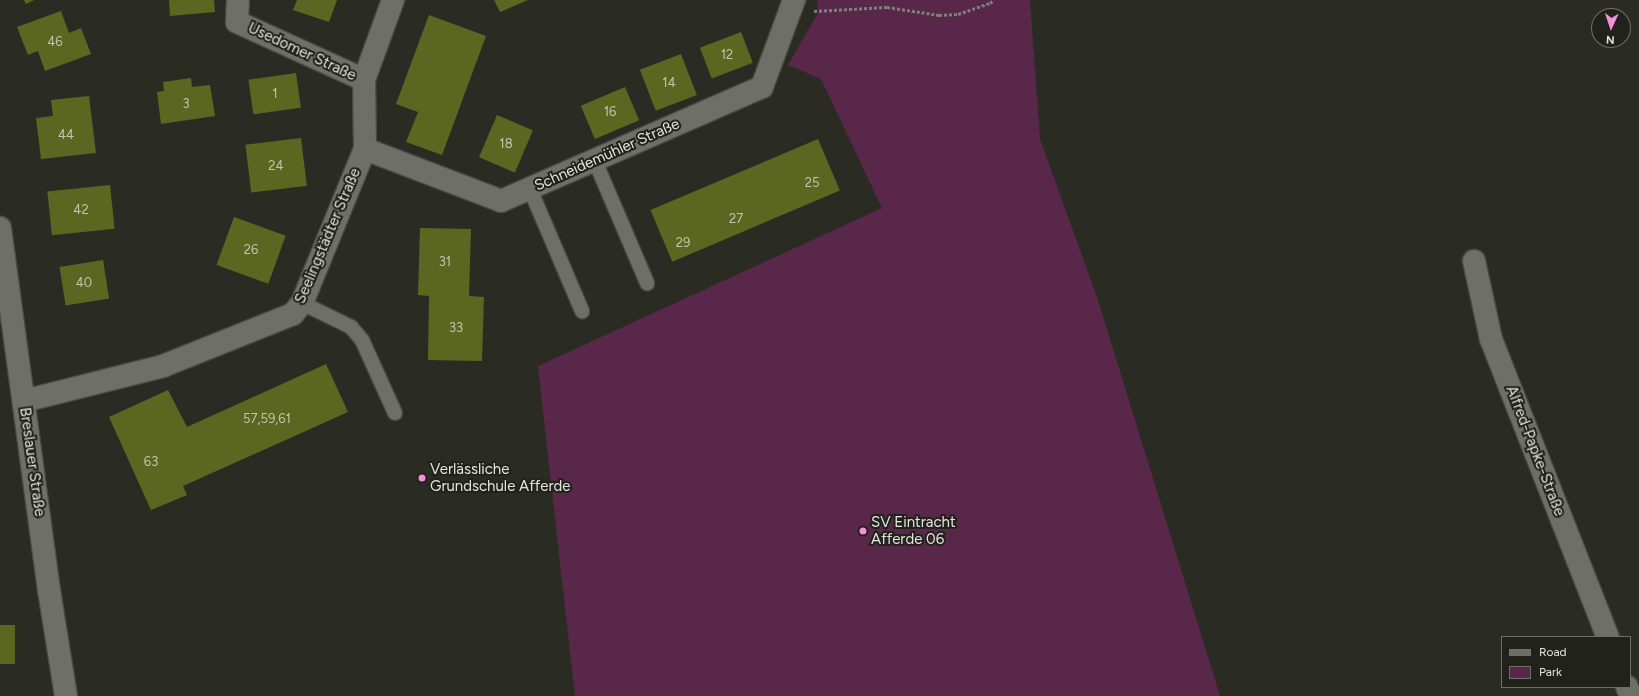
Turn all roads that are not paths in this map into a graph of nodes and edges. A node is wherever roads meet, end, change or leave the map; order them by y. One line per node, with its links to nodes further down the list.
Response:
1 (238, 0): 4 (street, Usedomer Straße)
2 (393, 0): 4 (street, Seelingstädter Straße)
3 (791, 6): 6 (street, Schneidemühler Straße)
4 (364, 80): 5 (street, Seelingstädter Straße)
5 (365, 149): 7 (street, Schneidemühler Straße); 11 (street, Seelingstädter Straße)
6 (595, 161): 7 (street, Schneidemühler Straße); 10 (lane)
7 (530, 189): 12 (lane)
8 (0, 228): 13 (street, Breslauer Straße)
9 (1474, 261): 15 (street, Alfred-Papke-Straße)
10 (647, 283)
11 (302, 303): 13 (street, Seelingstädter Straße); 14 (lane)
12 (582, 310)
13 (24, 401): 16 (street, Breslauer Straße)
14 (395, 413)
15 (1608, 636)
16 (66, 696)

